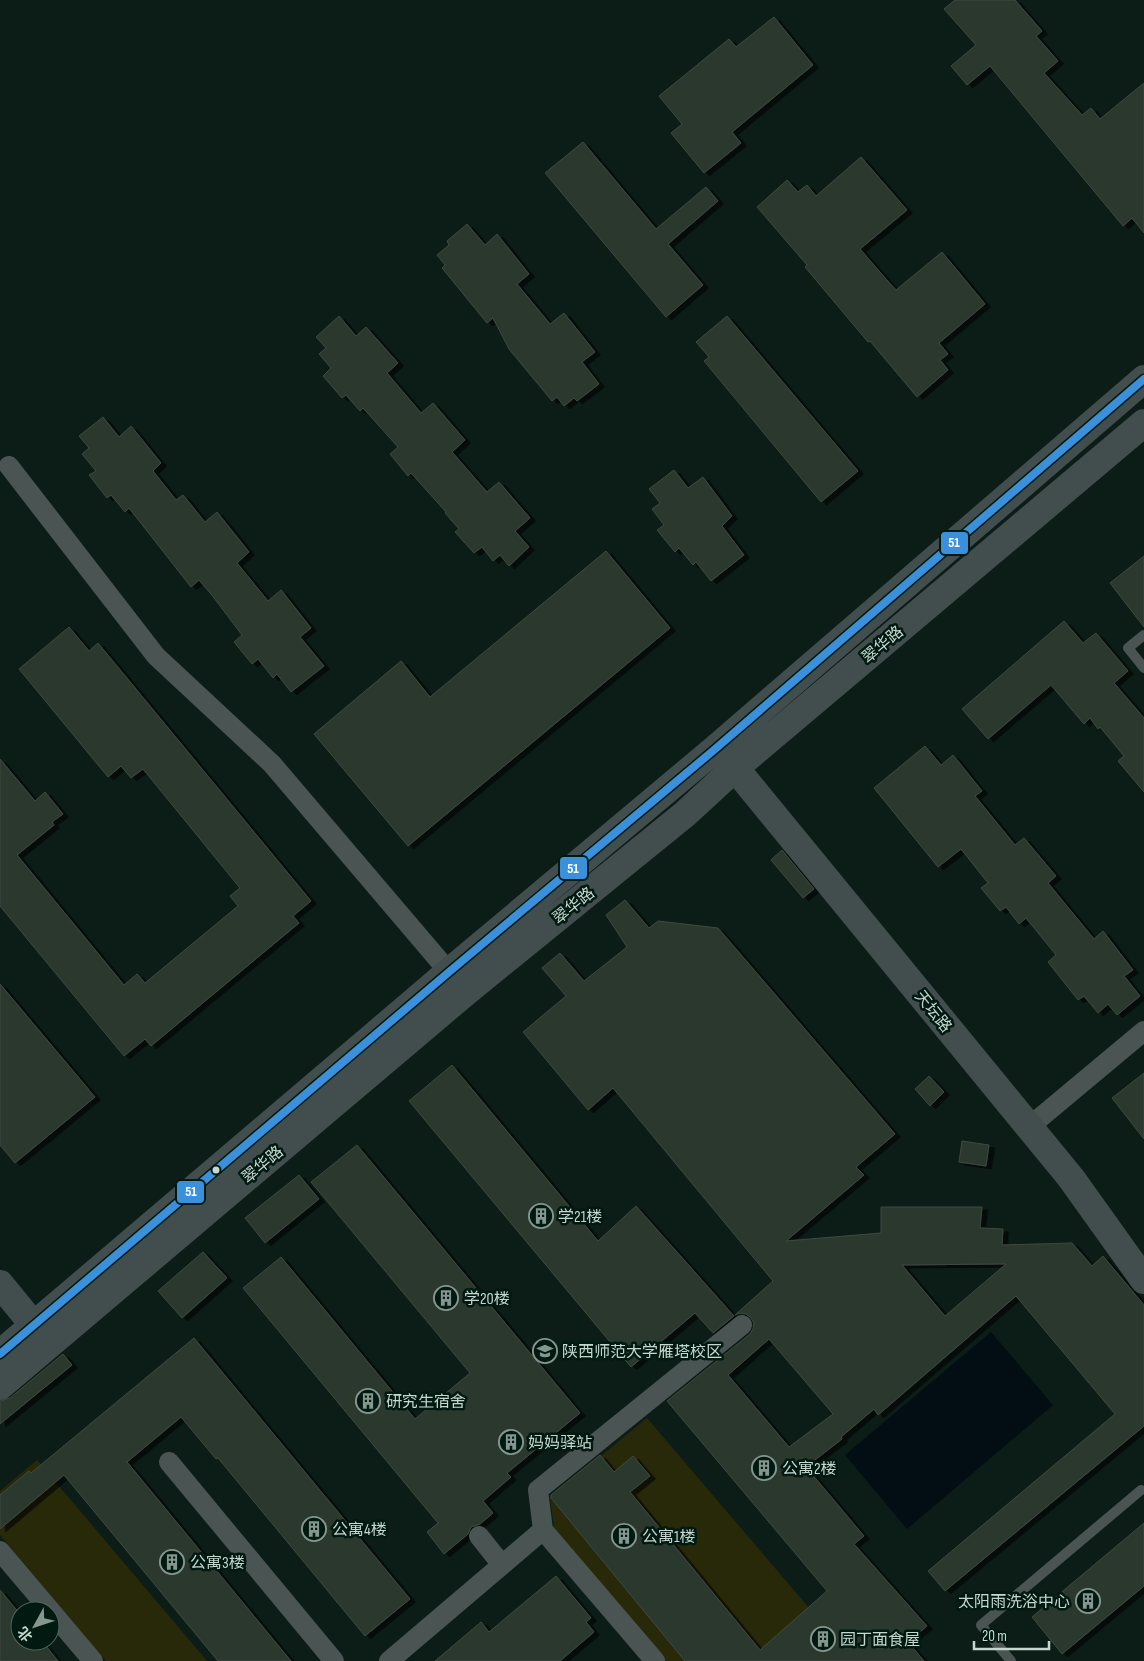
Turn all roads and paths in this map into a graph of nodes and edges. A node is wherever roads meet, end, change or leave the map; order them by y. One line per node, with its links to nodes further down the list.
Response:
1 (1144, 379): 6 (main road, 翠华路)
2 (1144, 422): 7 (main road, 翠华路)
3 (9, 466): 8 (street)
4 (1144, 635): 5 (lane)
5 (1144, 668)
6 (714, 750): 7 (main road, 天坛路); 8 (main road, 翠华路)
7 (735, 768): 10 (main road, 天坛路); 14 (main road, 翠华路)
8 (449, 972): 14 (main road, 翠华路)
9 (1144, 1031): 10 (street)
10 (1029, 1127): 11 (main road, 天坛路)
11 (1144, 1280)
12 (0, 1284): 14 (main road)
13 (742, 1325): 19 (street)
14 (42, 1335): 15 (main road, 翠华路); 16 (main road, 翠华路)
15 (0, 1354)
16 (0, 1386)
17 (170, 1462): 24 (street)
18 (1141, 1490): 27 (lane)
19 (543, 1530): 22 (street); 26 (street)
20 (478, 1536): 22 (street)
21 (0, 1551): 23 (street)
22 (502, 1565): 25 (street)
23 (90, 1660)
24 (334, 1661)
25 (389, 1661)
26 (655, 1661)
27 (1011, 1661)

